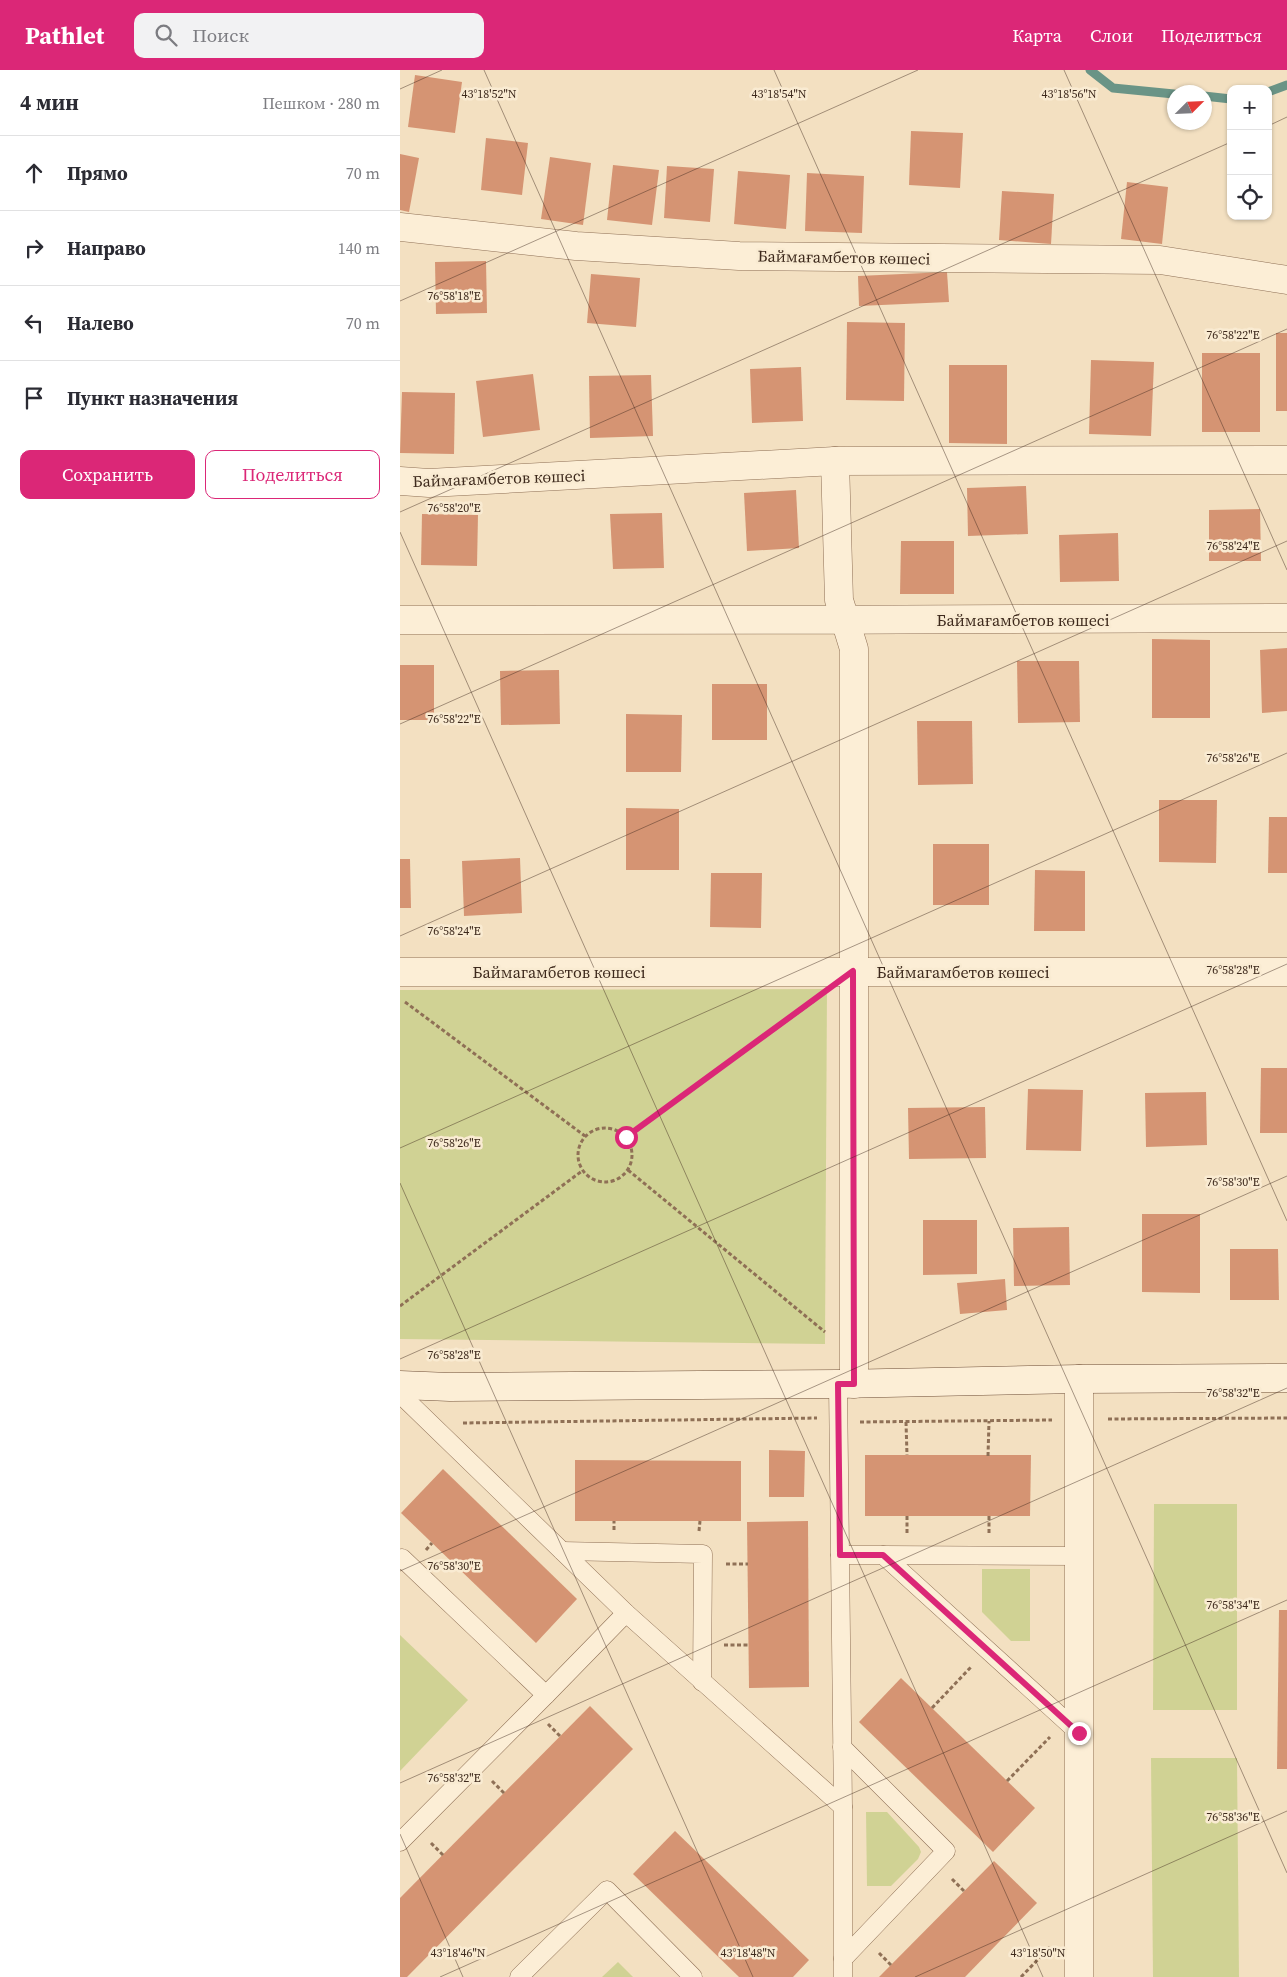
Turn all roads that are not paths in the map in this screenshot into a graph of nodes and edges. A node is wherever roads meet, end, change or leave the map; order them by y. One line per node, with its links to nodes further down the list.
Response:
1 (400, 227): 2 (street, Баймағамбетов көшесі)
2 (1287, 280)
3 (1287, 460): 4 (street, Баймағамбетов көшесі)
4 (835, 461): 5 (street, Баймағамбетов көшесі); 7 (street)
5 (400, 481)
6 (1287, 618): 7 (street, Баймағамбетов көшесі)
7 (846, 619): 8 (street, Баймағамбетов көшесі); 9 (street)
8 (400, 620)
9 (853, 971): 10 (street, Баймагамбетов көшесі); 11 (street, Баймагамбетов көшесі); 14 (street)
10 (400, 972)
11 (1287, 972)
12 (1287, 1378): 13 (street)
13 (1079, 1379): 14 (street); 20 (street)
14 (846, 1384): 15 (street); 18 (lane)
15 (400, 1385)
16 (400, 1394): 17 (lane)
17 (562, 1552): 22 (lane); 23 (lane)
18 (840, 1555): 19 (lane); 26 (lane)
19 (883, 1555): 20 (lane); 25 (lane)
20 (1078, 1556): 25 (street)
21 (400, 1560): 24 (lane)
22 (626, 1613): 23 (lane); 24 (lane)
23 (702, 1682): 27 (lane)
24 (546, 1695): 28 (lane)
25 (1072, 1727): 33 (street)
26 (842, 1747): 27 (lane); 29 (lane)
27 (843, 1807): 29 (lane)
28 (400, 1842)
29 (843, 1959): 32 (lane)
30 (520, 1977): 31 (lane)
31 (693, 1977)
32 (843, 1977)
33 (1079, 1977)

